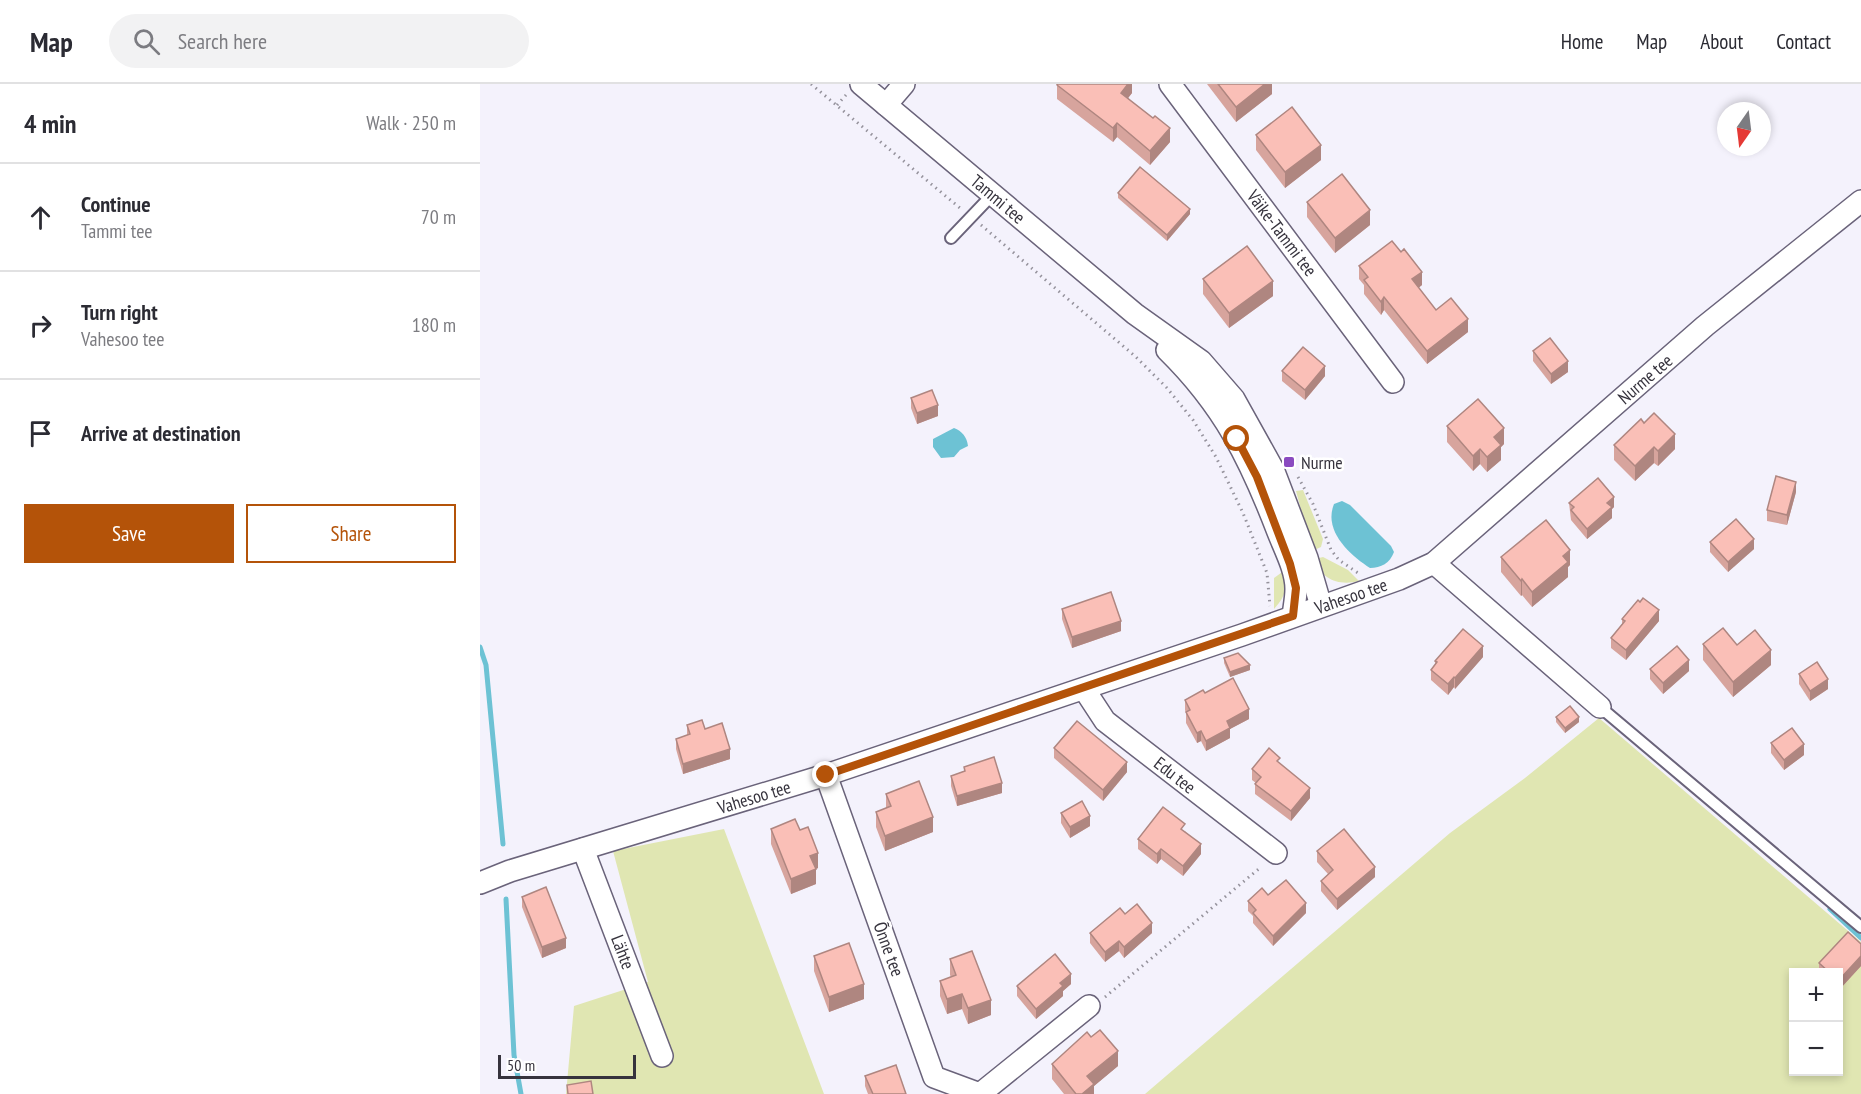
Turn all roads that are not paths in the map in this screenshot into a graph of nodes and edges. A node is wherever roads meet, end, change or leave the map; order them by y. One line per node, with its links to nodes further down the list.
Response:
1 (861, 84): 4 (street, Tammi tee)
2 (904, 84): 4 (street)
3 (1170, 84): 9 (street, Väike-Tammi tee)
4 (886, 105): 5 (street, Tammi tee)
5 (992, 195): 7 (lane); 8 (street, Tammi tee)
6 (1861, 201): 10 (street, Nurme tee)
7 (951, 238)
8 (1135, 314): 11 (street, Tammi tee); 12 (street, Tammi tee)
9 (1393, 382)
10 (1434, 563): 11 (street, Vahesoo tee); 14 (street)
11 (1321, 606): 12 (street, Vahesoo tee)
12 (1293, 616): 13 (street, Vahesoo tee)
13 (1084, 689): 15 (street, Vahesoo tee); 17 (street, Edu tee)
14 (1600, 707): 19 (lane)
15 (826, 775): 16 (street, Vahesoo tee); 20 (street, Õnne tee)
16 (584, 849): 18 (street, Vahesoo tee); 21 (street, Lähte)
17 (1273, 851)
18 (480, 883)
19 (1861, 927)
20 (1089, 1006)
21 (662, 1056)

